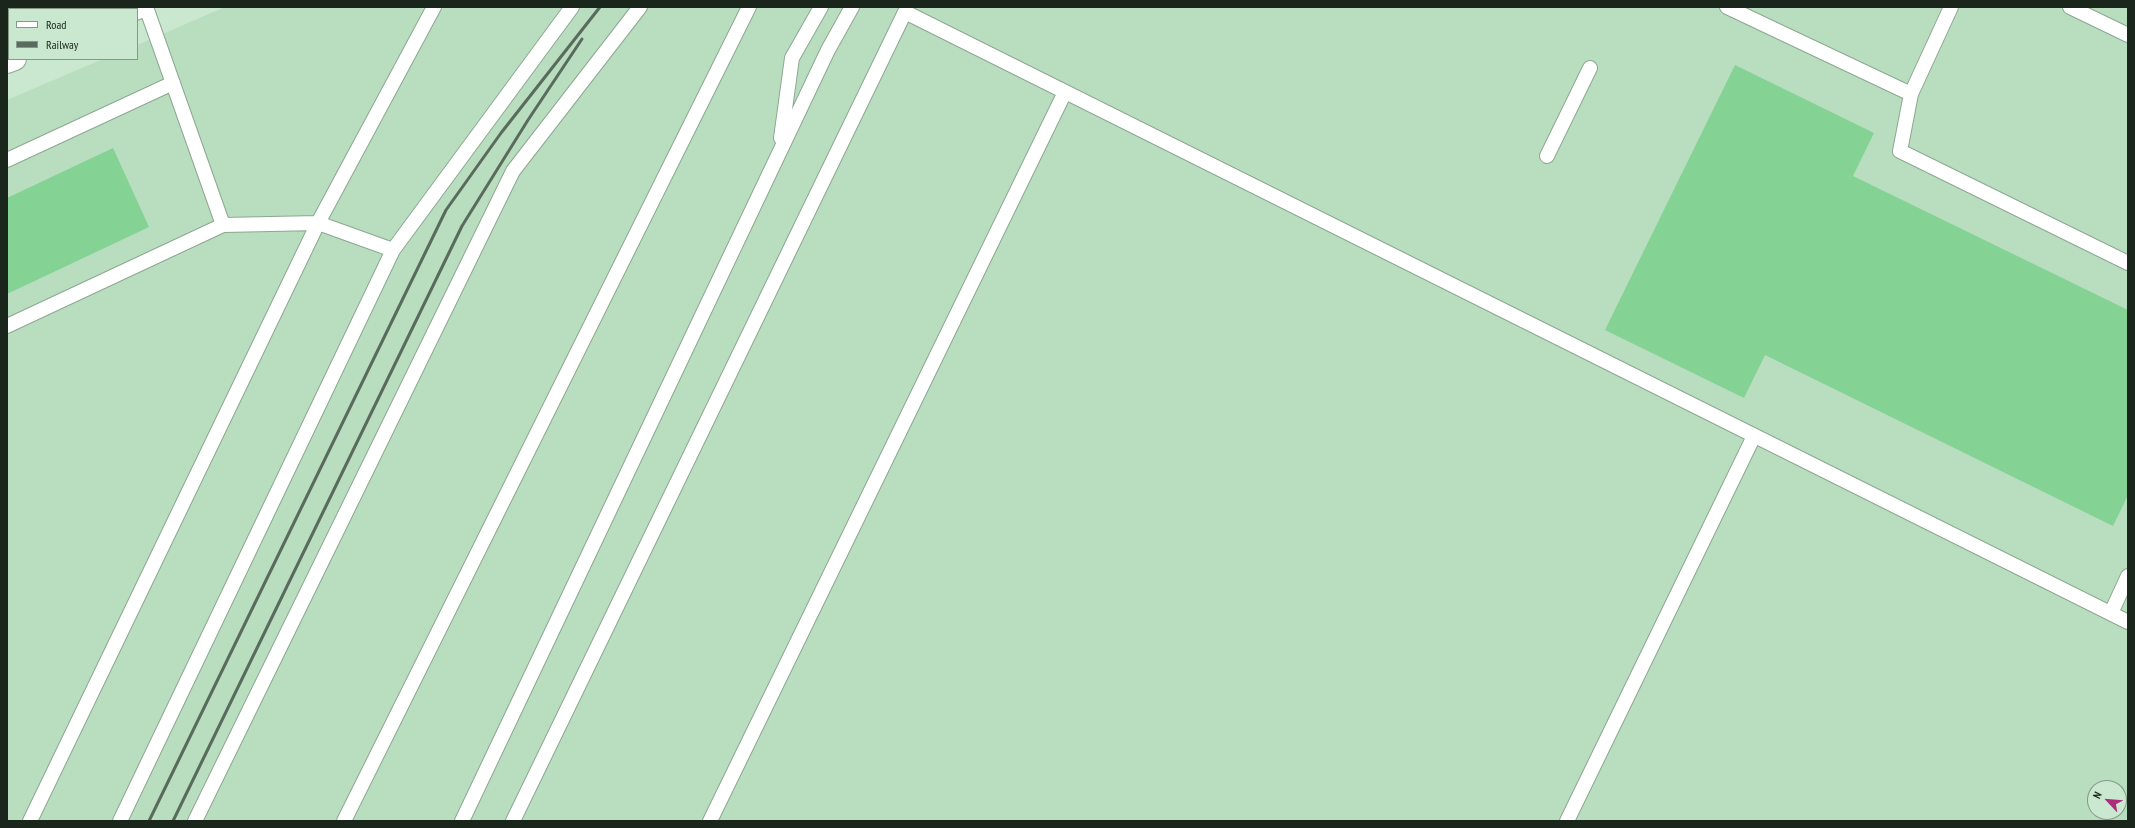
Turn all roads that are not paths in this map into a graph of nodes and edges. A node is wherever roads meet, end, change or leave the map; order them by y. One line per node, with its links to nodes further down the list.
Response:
1 (146, 7): 13 (lane)
2 (434, 7): 19 (lane)
3 (572, 7): 21 (lane)
4 (640, 7): 30 (lane)
5 (749, 7): 31 (lane)
6 (821, 7): 16 (lane)
7 (852, 7): 16 (lane)
8 (1727, 7): 15 (lane)
9 (1952, 7): 15 (lane)
10 (2070, 7): 11 (lane)
11 (2128, 35)
12 (1590, 68): 17 (lane)
13 (173, 84): 18 (lane); 20 (lane)
14 (1065, 92): 24 (lane); 33 (lane); 34 (lane)
15 (1911, 94): 22 (lane)
16 (780, 152): 32 (lane)
17 (1548, 156)
18 (7, 160)
19 (318, 223): 20 (lane); 21 (lane); 28 (lane)
20 (223, 225): 23 (lane)
21 (392, 250): 29 (lane)
22 (2128, 263)
23 (7, 326)
24 (1754, 436): 26 (lane); 35 (lane)
25 (2128, 576): 26 (lane)
26 (2111, 613): 27 (lane)
27 (2128, 622)
28 (30, 821)
29 (120, 821)
30 (194, 821)
31 (344, 821)
32 (462, 821)
33 (513, 821)
34 (710, 821)
35 (1567, 821)

